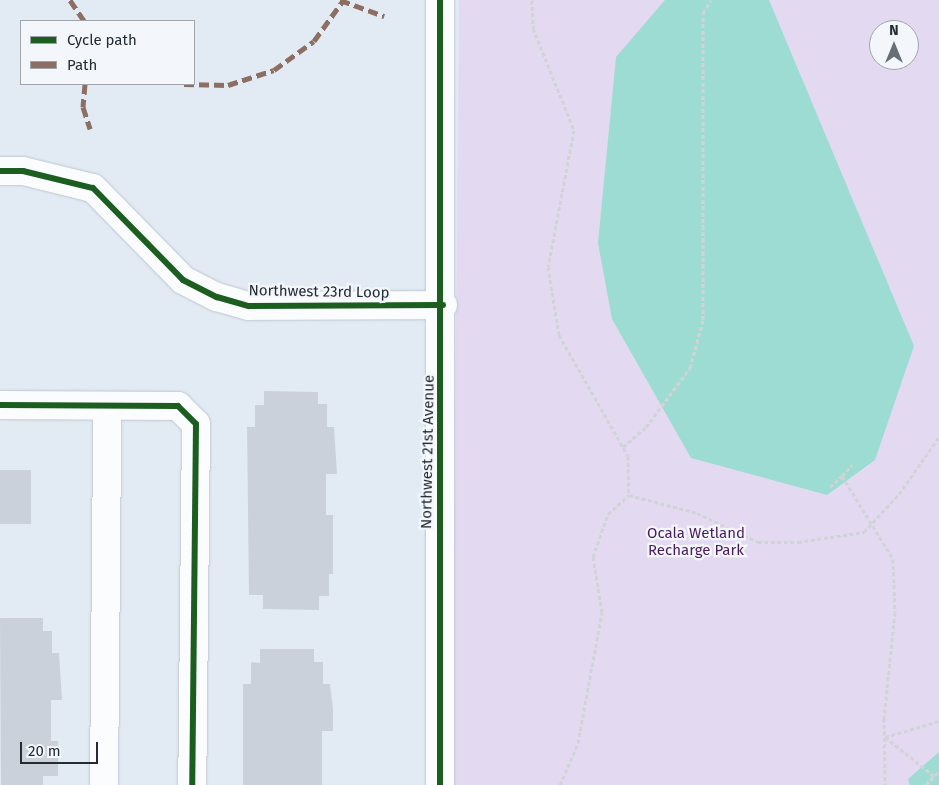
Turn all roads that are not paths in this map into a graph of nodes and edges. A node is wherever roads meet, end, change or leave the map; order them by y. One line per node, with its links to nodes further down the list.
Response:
1 (440, 0): 3 (street, Northwest 21st Avenue)
2 (0, 171): 3 (street, Northwest 23rd Loop)
3 (443, 305): 8 (street, Northwest 21st Avenue)
4 (0, 405): 5 (street)
5 (107, 406): 6 (street); 7 (street)
6 (104, 785)
7 (192, 785)
8 (440, 785)

